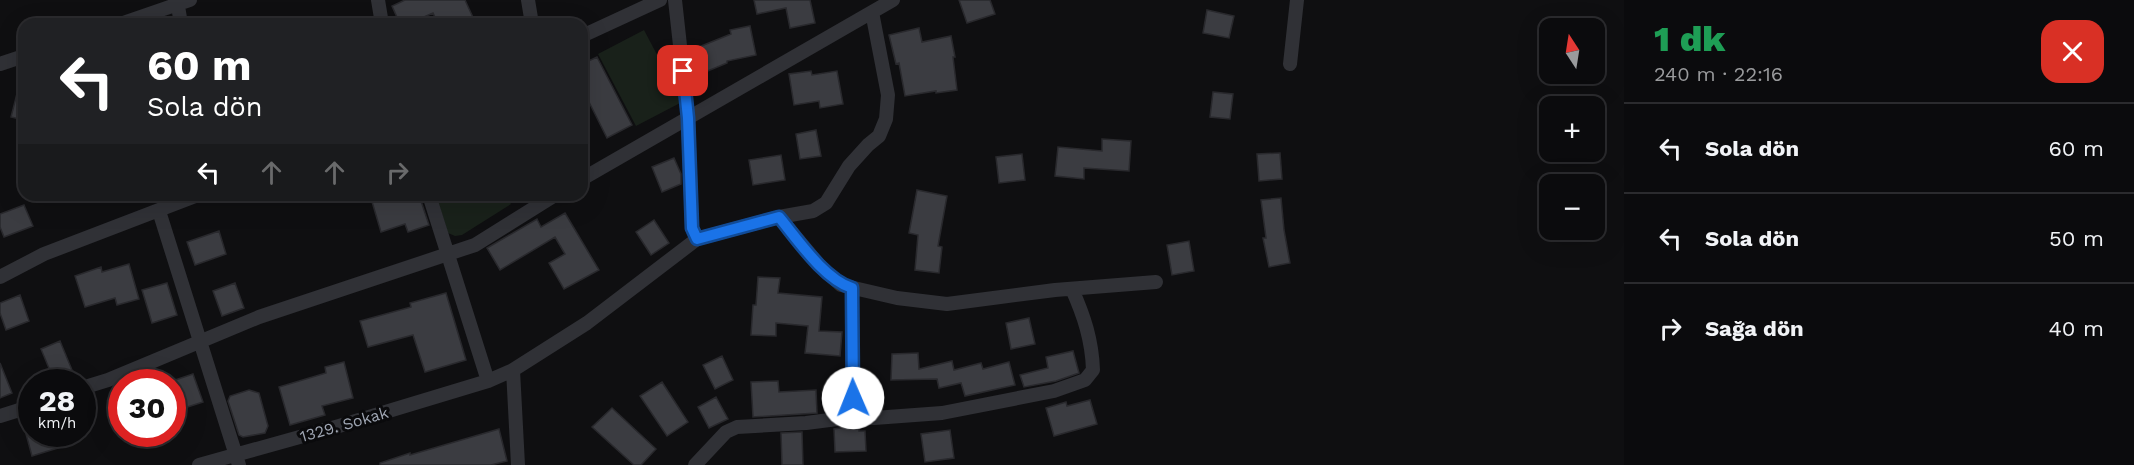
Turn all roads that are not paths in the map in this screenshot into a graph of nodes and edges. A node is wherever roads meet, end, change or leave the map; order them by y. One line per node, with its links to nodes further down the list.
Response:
1 (378, 0): 11 (street)
2 (528, 0): 12 (street)
3 (660, 0): 13 (street)
4 (675, 0): 17 (street)
5 (893, 0): 8 (street)
6 (1297, 0): 16 (street)
7 (182, 2): 9 (street); 10 (street)
8 (872, 12): 17 (street); 23 (street)
9 (137, 18)
10 (181, 18)
11 (381, 18)
12 (531, 18)
13 (588, 33)
14 (18, 58): 15 (street)
15 (0, 64)
16 (1290, 64)
17 (688, 118): 18 (street); 24 (street)
18 (588, 176)
19 (183, 201): 22 (street)
20 (431, 201): 25 (street)
21 (545, 201): 25 (street)
22 (159, 211): 26 (street); 30 (street)
23 (779, 217): 24 (street); 28 (street)
24 (697, 239): 31 (street, 1329. Sokak)
25 (447, 254): 30 (street); 32 (street)
26 (0, 277)
27 (1156, 282): 29 (street)
28 (852, 288): 29 (street); 36 (street)
29 (1072, 289): 36 (street)
30 (200, 341): 33 (street); 37 (street)
31 (513, 370): 32 (street, 1329. Sokak); 39 (street)
32 (488, 381): 37 (street, 1329. Sokak)
33 (96, 384)
34 (18, 410): 35 (street)
35 (0, 416)
36 (853, 417): 40 (street)
37 (238, 459): 38 (street, 1329. Sokak)
38 (199, 465)
39 (519, 465)
40 (695, 465)

